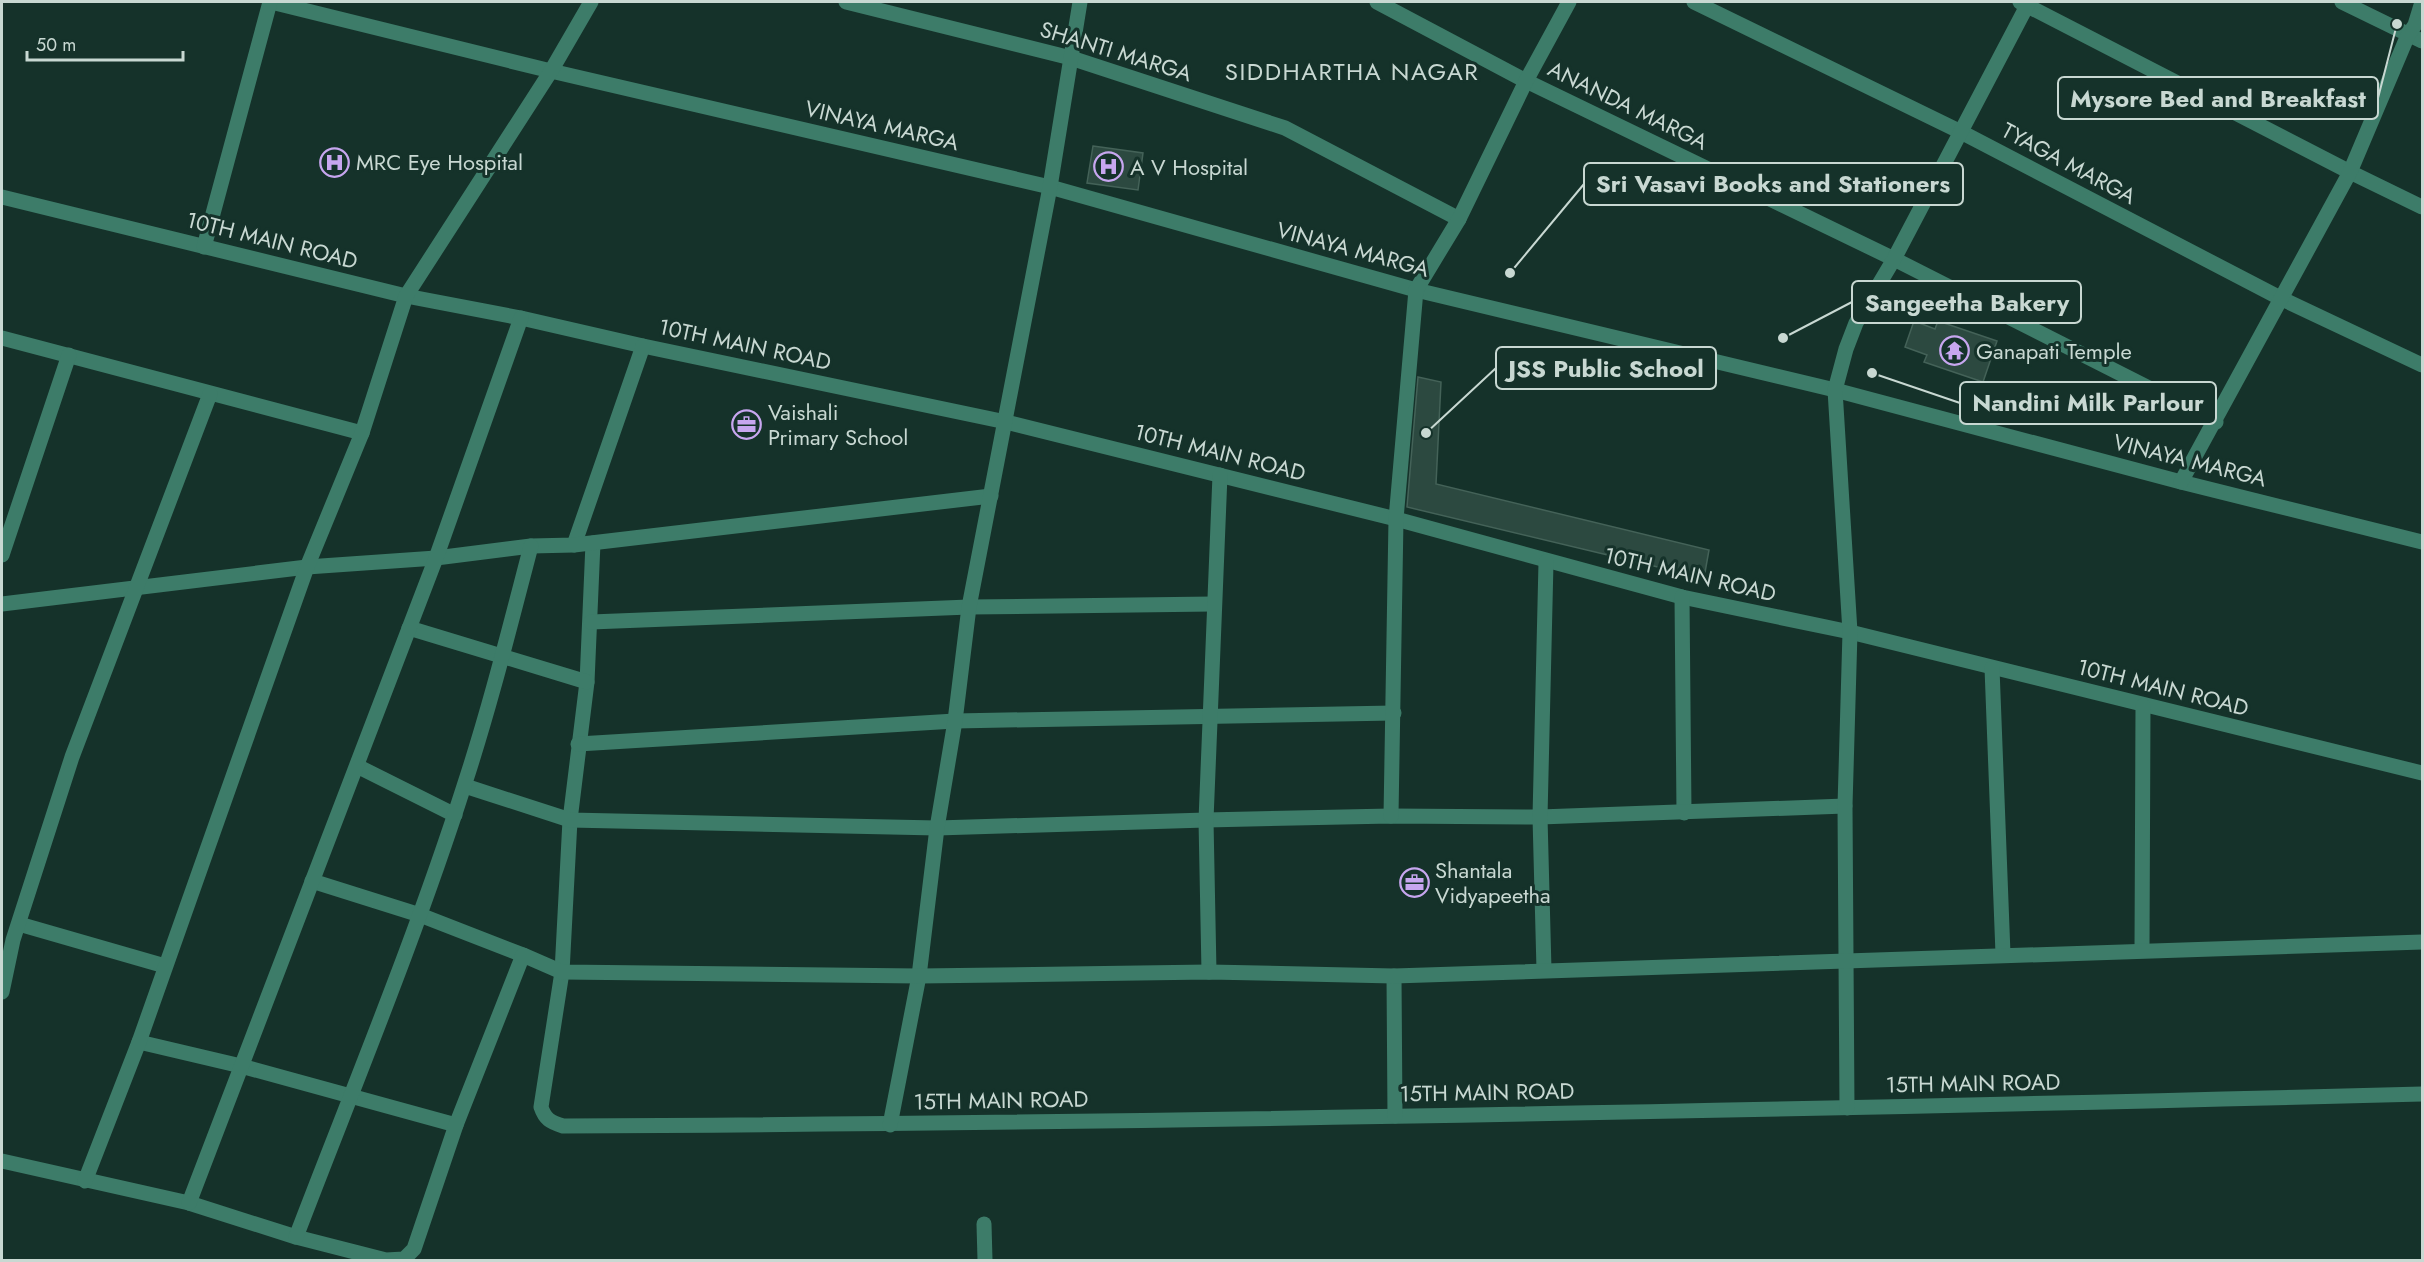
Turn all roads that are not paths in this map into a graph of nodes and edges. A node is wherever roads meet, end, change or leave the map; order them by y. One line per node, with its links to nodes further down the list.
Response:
1 (277, 2): 13 (street, VINAYA MARGA); 21 (street)
2 (591, 2): 13 (street)
3 (846, 2): 12 (street, SHANTI MARGA)
4 (1080, 2): 12 (street)
5 (1377, 2): 14 (street, ANANDA MARGA)
6 (1569, 2): 14 (street)
7 (1694, 2): 15 (street, TYAGA MARGA)
8 (2342, 2): 11 (street)
9 (2422, 2): 11 (street)
10 (2026, 3): 15 (street); 16 (street)
11 (2415, 38): 16 (street)
12 (1071, 58): 17 (street); 20 (street, SHANTI MARGA)
13 (551, 71): 17 (street, VINAYA MARGA); 24 (street)
14 (1526, 81): 20 (street); 22 (street, ANANDA MARGA)
15 (1960, 132): 22 (street); 25 (street, TYAGA MARGA)
16 (2350, 172): 19 (street); 25 (street)
17 (1050, 187): 23 (street, VINAYA MARGA); 33 (street)
18 (2, 196): 21 (street, 10TH MAIN ROAD)
19 (2422, 207)
20 (1459, 219): 23 (street)
21 (204, 247): 24 (street, 10TH MAIN ROAD)
22 (1894, 259): 31 (street); 34 (street, ANANDA MARGA)
23 (1416, 290): 31 (street, VINAYA MARGA); 39 (street)
24 (406, 296): 26 (street, 10TH MAIN ROAD); 35 (street)
25 (2282, 299): 30 (street, TYAGA MARGA); 34 (street)
26 (521, 318): 28 (street, 10TH MAIN ROAD); 45 (street)
27 (2, 338): 29 (street)
28 (643, 346): 33 (street, 10TH MAIN ROAD); 42 (street)
29 (69, 355): 32 (street); 44 (street)
30 (2422, 365)
31 (1835, 390): 37 (street, VINAYA MARGA); 55 (street)
32 (210, 394): 35 (street); 48 (street)
33 (1006, 422): 36 (street, 10TH MAIN ROAD); 38 (street)
34 (2216, 422): 37 (street)
35 (362, 433): 47 (street)
36 (1220, 475): 39 (street, 10TH MAIN ROAD); 51 (street)
37 (2181, 482): 40 (street, VINAYA MARGA)
38 (991, 496): 41 (street); 52 (street)
39 (1395, 519): 46 (street, 10TH MAIN ROAD); 60 (street)
40 (2422, 542)
41 (592, 543): 42 (street); 53 (street)
42 (574, 545): 43 (street)
43 (531, 546): 45 (street); 56 (street)
44 (2, 555)
45 (436, 558): 47 (street); 54 (street)
46 (1546, 561): 49 (street, 10TH MAIN ROAD); 71 (street)
47 (308, 567): 48 (street); 83 (street)
48 (138, 586): 50 (street); 77 (street)
49 (1682, 597): 55 (street, 10TH MAIN ROAD); 68 (street)
50 (2, 604)
51 (1213, 604): 52 (street); 61 (street)
52 (969, 607): 53 (street); 62 (street)
53 (591, 622): 58 (street)
54 (410, 628): 56 (street); 64 (street)
55 (1850, 632): 57 (street, 10TH MAIN ROAD); 67 (street)
56 (502, 656): 58 (street); 66 (street)
57 (1992, 668): 59 (street, 10TH MAIN ROAD); 80 (street)
58 (587, 682): 63 (street)
59 (2143, 706): 65 (street, 10TH MAIN ROAD); 79 (street)
60 (1394, 713): 61 (street); 70 (street)
61 (1209, 718): 62 (street); 73 (street)
62 (955, 721): 63 (street); 74 (street)
63 (578, 744): 72 (street)
64 (357, 766): 69 (street); 75 (street)
65 (2422, 773)
66 (465, 786): 69 (street); 72 (street)
67 (1845, 806): 68 (street); 82 (street)
68 (1684, 813): 71 (street)
69 (455, 814): 76 (street)
70 (1391, 816): 71 (street); 73 (street)
71 (1540, 817): 84 (street)
72 (570, 820): 74 (street); 85 (street)
73 (1206, 820): 74 (street); 86 (street)
74 (936, 828): 87 (street)
75 (312, 881): 76 (street); 91 (street)
76 (420, 915): 81 (street); 93 (street)
77 (18, 924): 83 (street); 89 (street)
78 (2422, 942): 79 (street)
79 (2142, 950): 80 (street)
80 (2003, 954): 82 (street)
81 (523, 955): 85 (street); 96 (street)
82 (1848, 960): 84 (street); 94 (street)
83 (165, 966): 90 (street)
84 (1544, 970): 88 (street)
85 (562, 972): 87 (street); 97 (street, 15TH MAIN ROAD)
86 (1209, 972): 87 (street); 88 (street)
87 (919, 976): 97 (street)
88 (1395, 976): 95 (street)
89 (2, 992)
90 (139, 1042): 91 (street); 99 (street)
91 (241, 1066): 93 (street); 100 (street)
92 (2422, 1094): 94 (street, 15TH MAIN ROAD)
93 (350, 1097): 96 (street); 102 (street)
94 (1847, 1108): 95 (street, 15TH MAIN ROAD)
95 (1395, 1116): 97 (street, 15TH MAIN ROAD)
96 (456, 1125): 102 (street)
97 (890, 1125)
98 (2, 1161): 99 (street)
99 (85, 1181): 100 (street)
100 (189, 1203): 102 (street)
101 (984, 1224): 103 (street)
102 (296, 1237)
103 (985, 1260)

